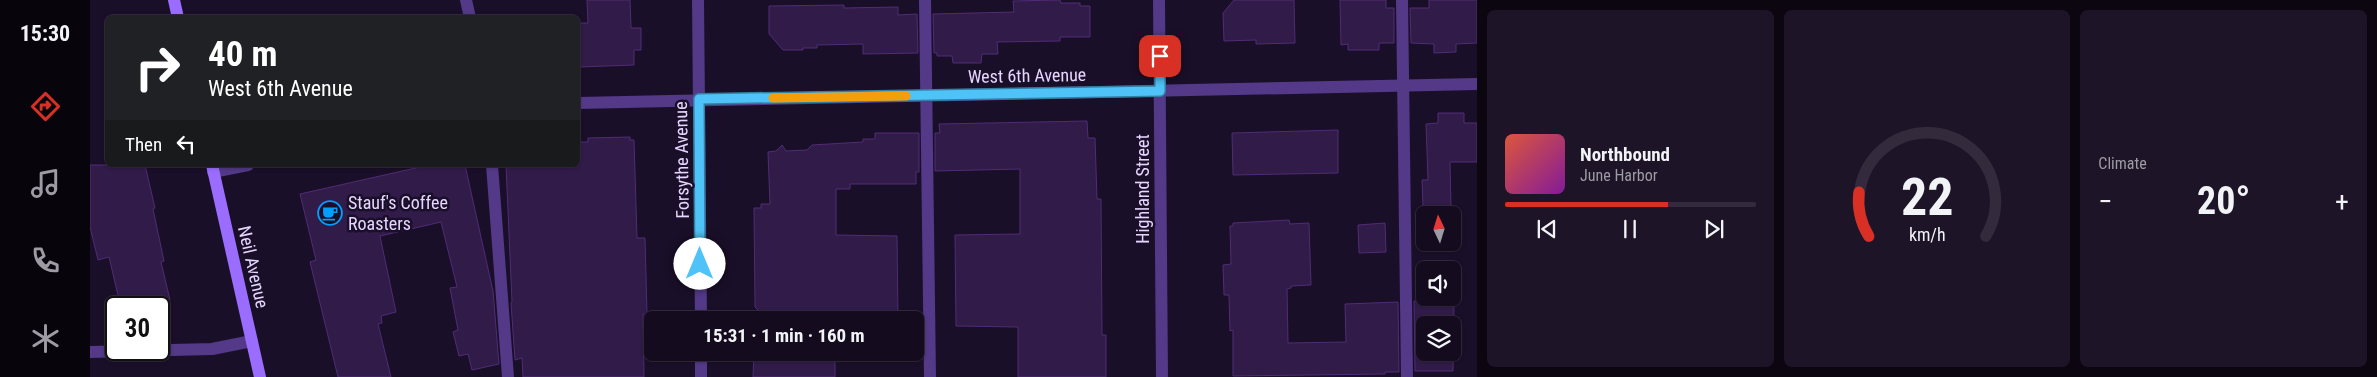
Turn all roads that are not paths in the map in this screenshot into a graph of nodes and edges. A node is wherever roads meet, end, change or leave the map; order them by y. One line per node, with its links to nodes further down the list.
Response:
1 (174, 0): 7 (street)
2 (466, 0): 8 (street)
3 (698, 0): 13 (street, Forsythe Avenue)
4 (925, 0): 12 (street)
5 (1159, 0): 11 (street, Highland Street)
6 (1402, 0): 10 (street)
7 (177, 15)
8 (469, 15)
9 (1477, 84): 10 (street, West 6th Avenue)
10 (1403, 86): 11 (street, West 6th Avenue); 27 (street)
11 (1160, 91): 12 (street, West 6th Avenue); 26 (street, Highland Street)
12 (928, 96): 13 (street, West 6th Avenue); 25 (street)
13 (699, 99): 14 (street, West 6th Avenue); 18 (street, Forsythe Avenue)
14 (580, 103)
15 (230, 167): 17 (street)
16 (492, 167): 23 (street)
17 (212, 169): 19 (street, Neil Avenue)
18 (700, 311)
19 (252, 341): 20 (street); 22 (street, Neil Avenue)
20 (90, 352)
21 (701, 361): 24 (street)
22 (260, 377)
23 (508, 377)
24 (701, 377)
25 (930, 377)
26 (1162, 377)
27 (1407, 377)

